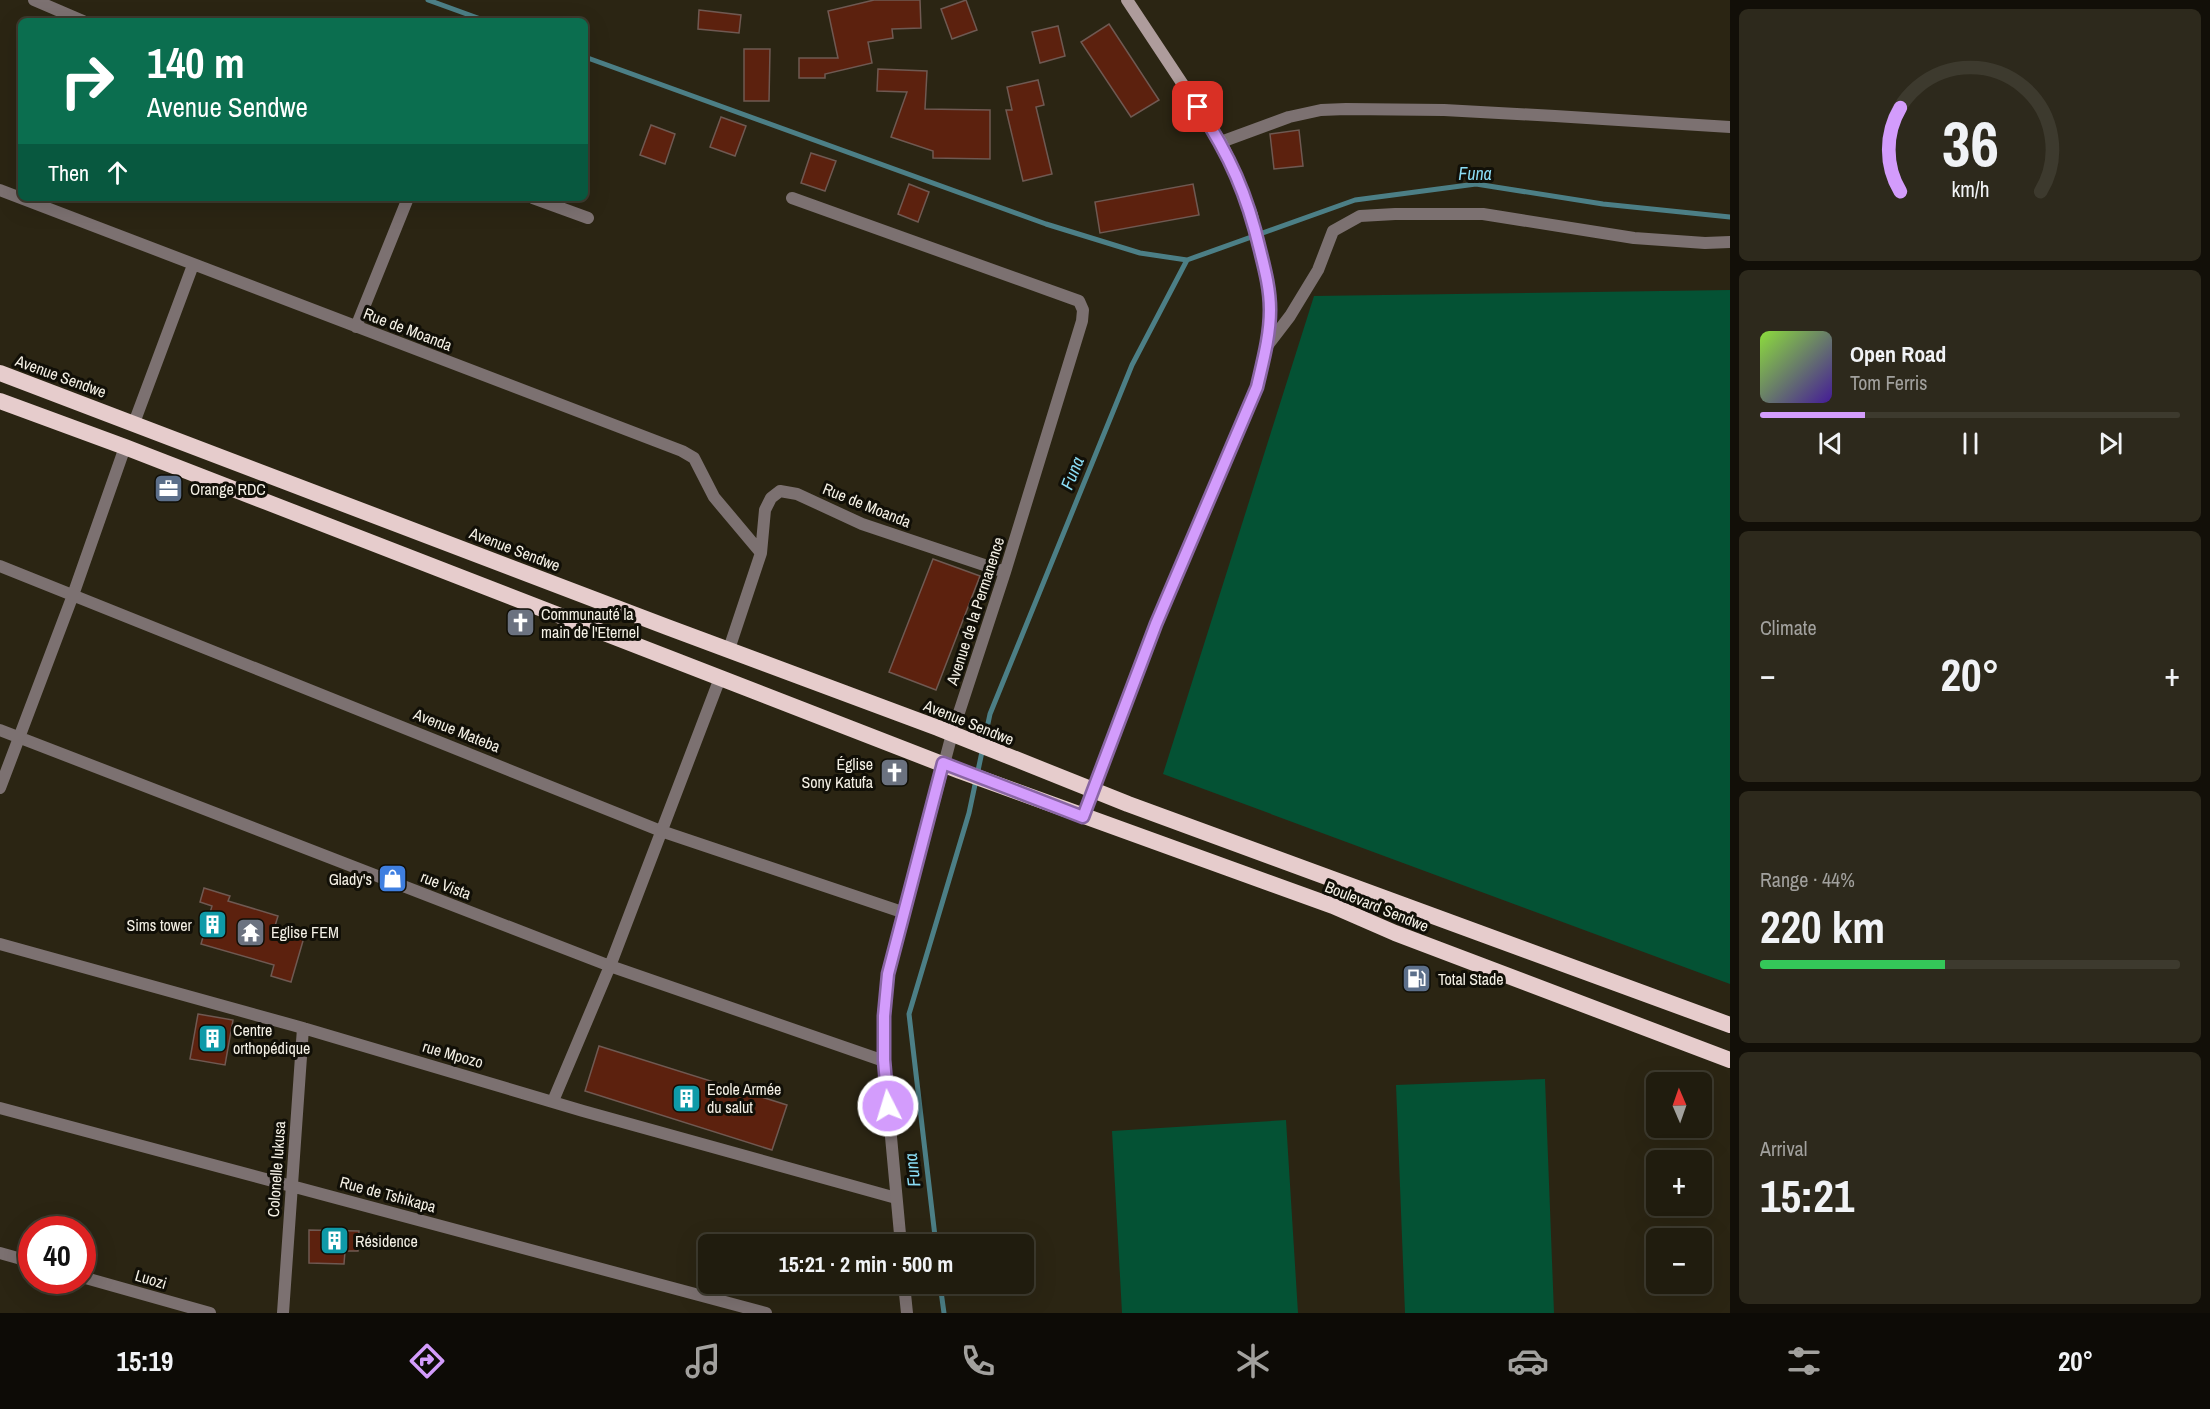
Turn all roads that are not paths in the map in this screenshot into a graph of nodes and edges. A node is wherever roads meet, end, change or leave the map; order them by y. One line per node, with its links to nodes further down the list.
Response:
1 (34, 0): 3 (street)
2 (1127, 0): 5 (main road)
3 (76, 18)
4 (1730, 127): 5 (street)
5 (1221, 142): 16 (main road)
6 (0, 190): 7 (street, Rue de Moanda)
7 (18, 197)
8 (792, 198): 23 (street, Avenue de la Permanence)
9 (28, 201): 14 (street, Rue de Moanda)
10 (407, 201): 15 (street)
11 (541, 201): 12 (street)
12 (588, 218)
13 (1730, 242): 16 (street)
14 (193, 265): 15 (street, Rue de Moanda); 19 (street)
15 (356, 327): 21 (street, Rue de Moanda)
16 (1267, 346): 33 (main road)
17 (0, 373): 19 (highway, Avenue Sendwe)
18 (0, 401): 20 (highway)
19 (127, 420): 20 (highway); 25 (highway, Avenue Sendwe)
20 (117, 444): 24 (street); 26 (highway)
21 (761, 553): 23 (street, Rue de Moanda); 25 (street, Rue de Moanda)
22 (0, 566): 24 (street, Avenue Mateba)
23 (1005, 572): 28 (street, Avenue de la Permanence)
24 (72, 595): 29 (street); 35 (street, Avenue Mateba)
25 (729, 649): 28 (highway, Avenue Sendwe)
26 (720, 678): 31 (highway); 35 (street)
27 (0, 730): 29 (street, rue Vista)
28 (952, 734): 30 (highway, Avenue Sendwe); 31 (street, Avenue de la Permanence)
29 (19, 737): 32 (street); 38 (street, rue Vista)
30 (1017, 760): 33 (highway, Boulevard Sendwe)
31 (943, 763): 34 (highway, Boulevard Sendwe); 36 (street, Avenue de la Permanence)
32 (0, 788)
33 (1094, 790): 34 (main road); 39 (highway, Boulevard Sendwe)
34 (1083, 817): 42 (highway, Boulevard Sendwe)
35 (661, 831): 36 (street, Avenue Mateba); 38 (street)
36 (905, 913): 41 (street, Avenue de la Permanence)
37 (0, 944): 40 (street, rue Mpozo)
38 (610, 966): 41 (street, rue Vista); 43 (street)
39 (1730, 1025)
40 (303, 1028): 43 (street, rue Mpozo); 45 (street, Colonelle lukusa)
41 (884, 1060): 46 (street, Avenue de la Permanence)
42 (1730, 1060)
43 (553, 1101): 46 (street, rue Mpozo)
44 (0, 1108): 45 (street, Rue de Tshikapa)
45 (291, 1185): 53 (street, Colonelle lukusa); 54 (street, Rue de Tshikapa)
46 (896, 1198): 47 (street, Avenue de la Permanence)
47 (900, 1234)
48 (0, 1253): 49 (street)
49 (18, 1258)
50 (96, 1281): 52 (street, Luozi)
51 (905, 1294): 55 (street)
52 (210, 1313)
53 (283, 1313)
54 (766, 1313)
55 (907, 1313)

